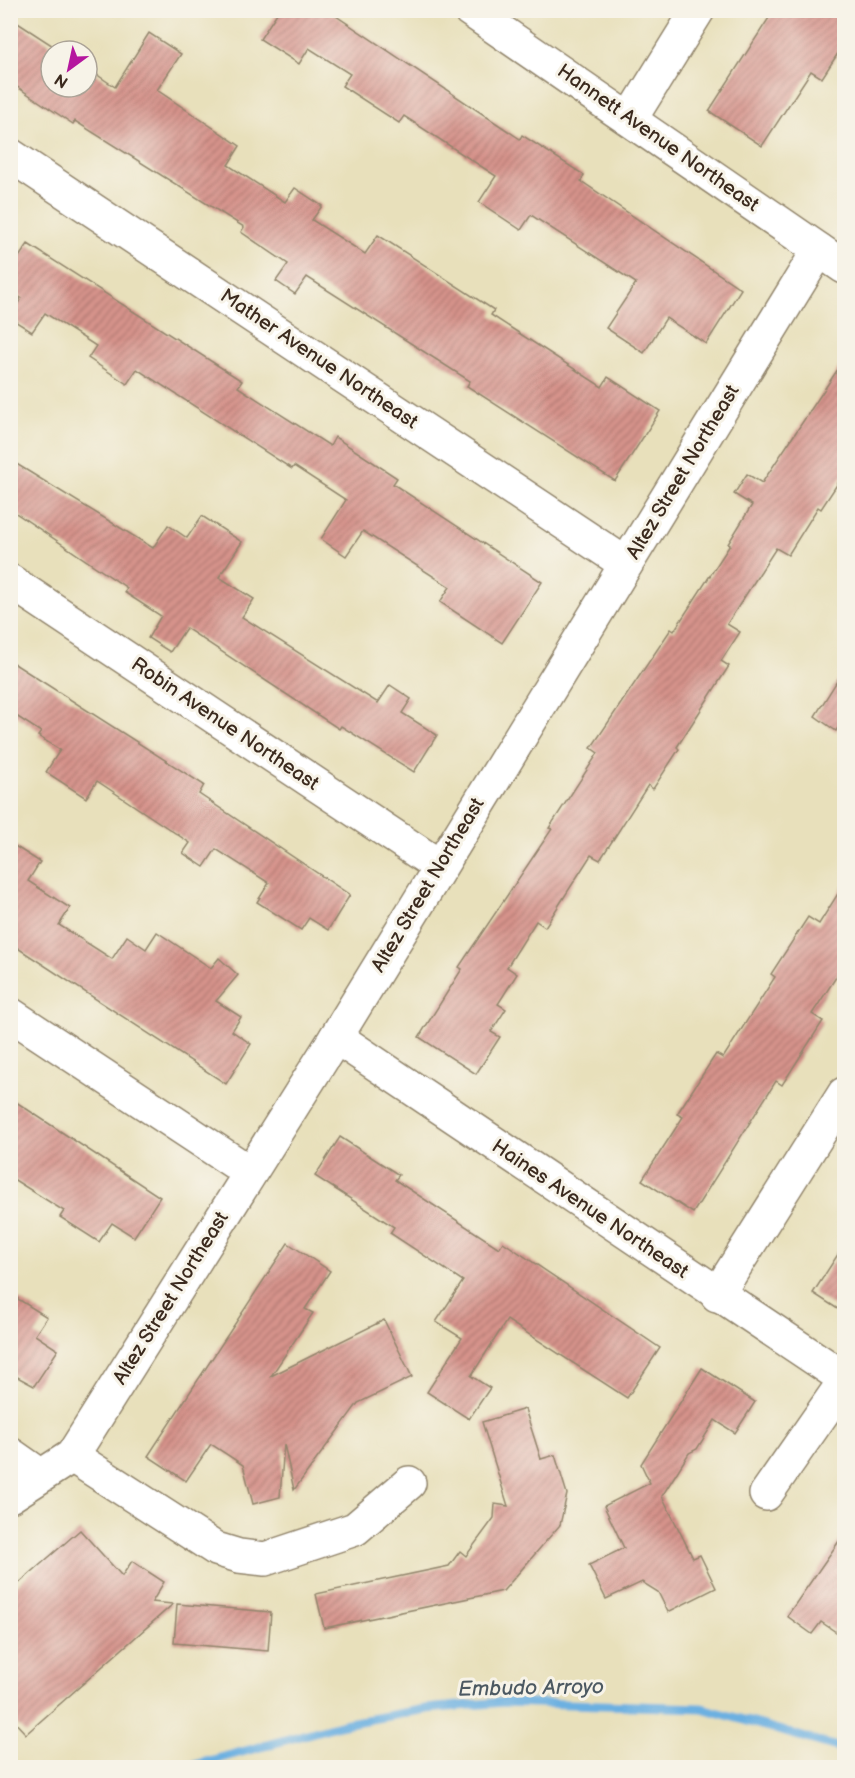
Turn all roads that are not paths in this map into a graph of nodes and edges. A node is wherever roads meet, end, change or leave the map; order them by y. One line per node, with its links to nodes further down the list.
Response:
1 (470, 10): 3 (street, Hannett Avenue Northeast)
2 (698, 10): 3 (street)
3 (631, 118): 5 (street, Hannett Avenue Northeast)
4 (10, 154): 6 (street, Mather Avenue Northeast)
5 (832, 258): 6 (street, Altez Street Northeast)
6 (627, 564): 8 (street, Altez Street Northeast)
7 (10, 581): 8 (street, Robin Avenue Northeast)
8 (439, 866): 10 (street, Altez Street Northeast)
9 (10, 1014): 12 (street)
10 (336, 1037): 12 (street, Altez Street Northeast); 13 (street, Haines Avenue Northeast)
11 (844, 1094): 13 (street)
12 (249, 1172): 16 (street, Altez Street Northeast)
13 (717, 1295): 14 (street, Haines Avenue Northeast)
14 (844, 1381): 19 (street)
15 (10, 1454): 17 (street)
16 (72, 1456): 17 (street, Altez Street Northeast); 18 (street)
17 (40, 1475): 20 (street, Altez Street Northeast)
18 (409, 1483)
19 (766, 1494)
20 (10, 1496)

